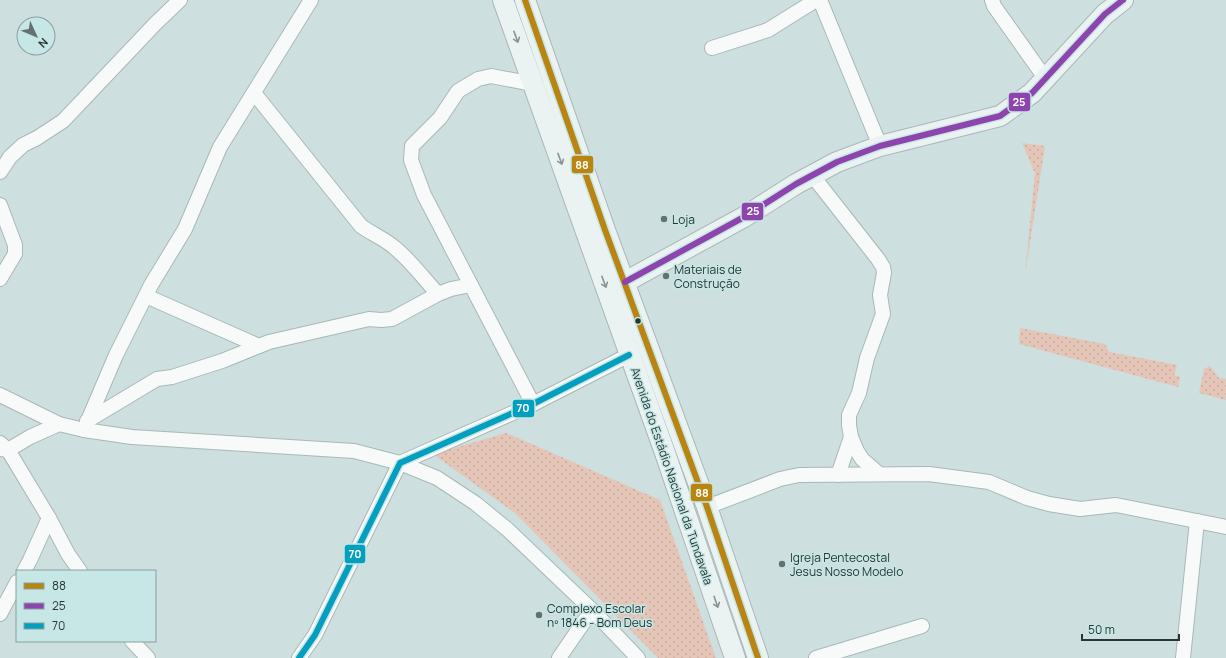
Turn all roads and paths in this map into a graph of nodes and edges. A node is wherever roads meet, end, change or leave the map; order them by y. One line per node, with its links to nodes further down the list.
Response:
1 (180, 0): 14 (street)
2 (311, 0): 12 (street)
3 (503, 0): 11 (street, Avenida do Estádio Nacional da Tundavala, one-way to 11)
4 (525, 0): 18 (street, Avenida do Estádio Nacional da Tundavala)
5 (816, 0): 9 (street)
6 (820, 0): 13 (street)
7 (992, 0): 10 (street)
8 (1123, 0): 10 (street)
9 (712, 48)
10 (1045, 78): 13 (street)
11 (533, 84): 19 (street); 23 (street, Avenida do Estádio Nacional da Tundavala, one-way to 23)
12 (254, 93): 20 (street); 21 (street)
13 (880, 146): 15 (street)
14 (0, 172)
15 (812, 175): 18 (street); 28 (street)
16 (0, 205): 17 (street)
17 (0, 279)
18 (625, 282): 33 (street, Avenida do Estádio Nacional da Tundavala)
19 (471, 285): 20 (street); 25 (street)
20 (438, 294): 22 (street)
21 (146, 296): 22 (street); 27 (street)
22 (259, 346): 27 (street)
23 (629, 354): 25 (street); 48 (street, Avenida do Estádio Nacional da Tundavala, one-way to 48)
24 (0, 395): 26 (street)
25 (533, 404): 30 (street)
26 (59, 424): 27 (street); 29 (street)
27 (86, 425): 30 (street)
28 (851, 436): 31 (street); 32 (street)
29 (2, 447): 34 (street)
30 (400, 463): 40 (street); 45 (street)
31 (879, 474): 32 (street); 35 (street)
32 (838, 475): 33 (street)
33 (707, 507): 49 (street, Avenida do Estádio Nacional da Tundavala)
34 (49, 518): 37 (street); 38 (street)
35 (1197, 521): 36 (street); 51 (street)
36 (1226, 527)
37 (25, 570)
38 (79, 570)
39 (16, 584): 41 (street)
40 (592, 610): 46 (street); 47 (street)
41 (0, 614)
42 (922, 626): 50 (street)
43 (133, 642): 44 (street)
44 (148, 658)
45 (299, 658)
46 (559, 658)
47 (638, 658)
48 (735, 658)
49 (758, 658)
50 (816, 658)
51 (1183, 658)

